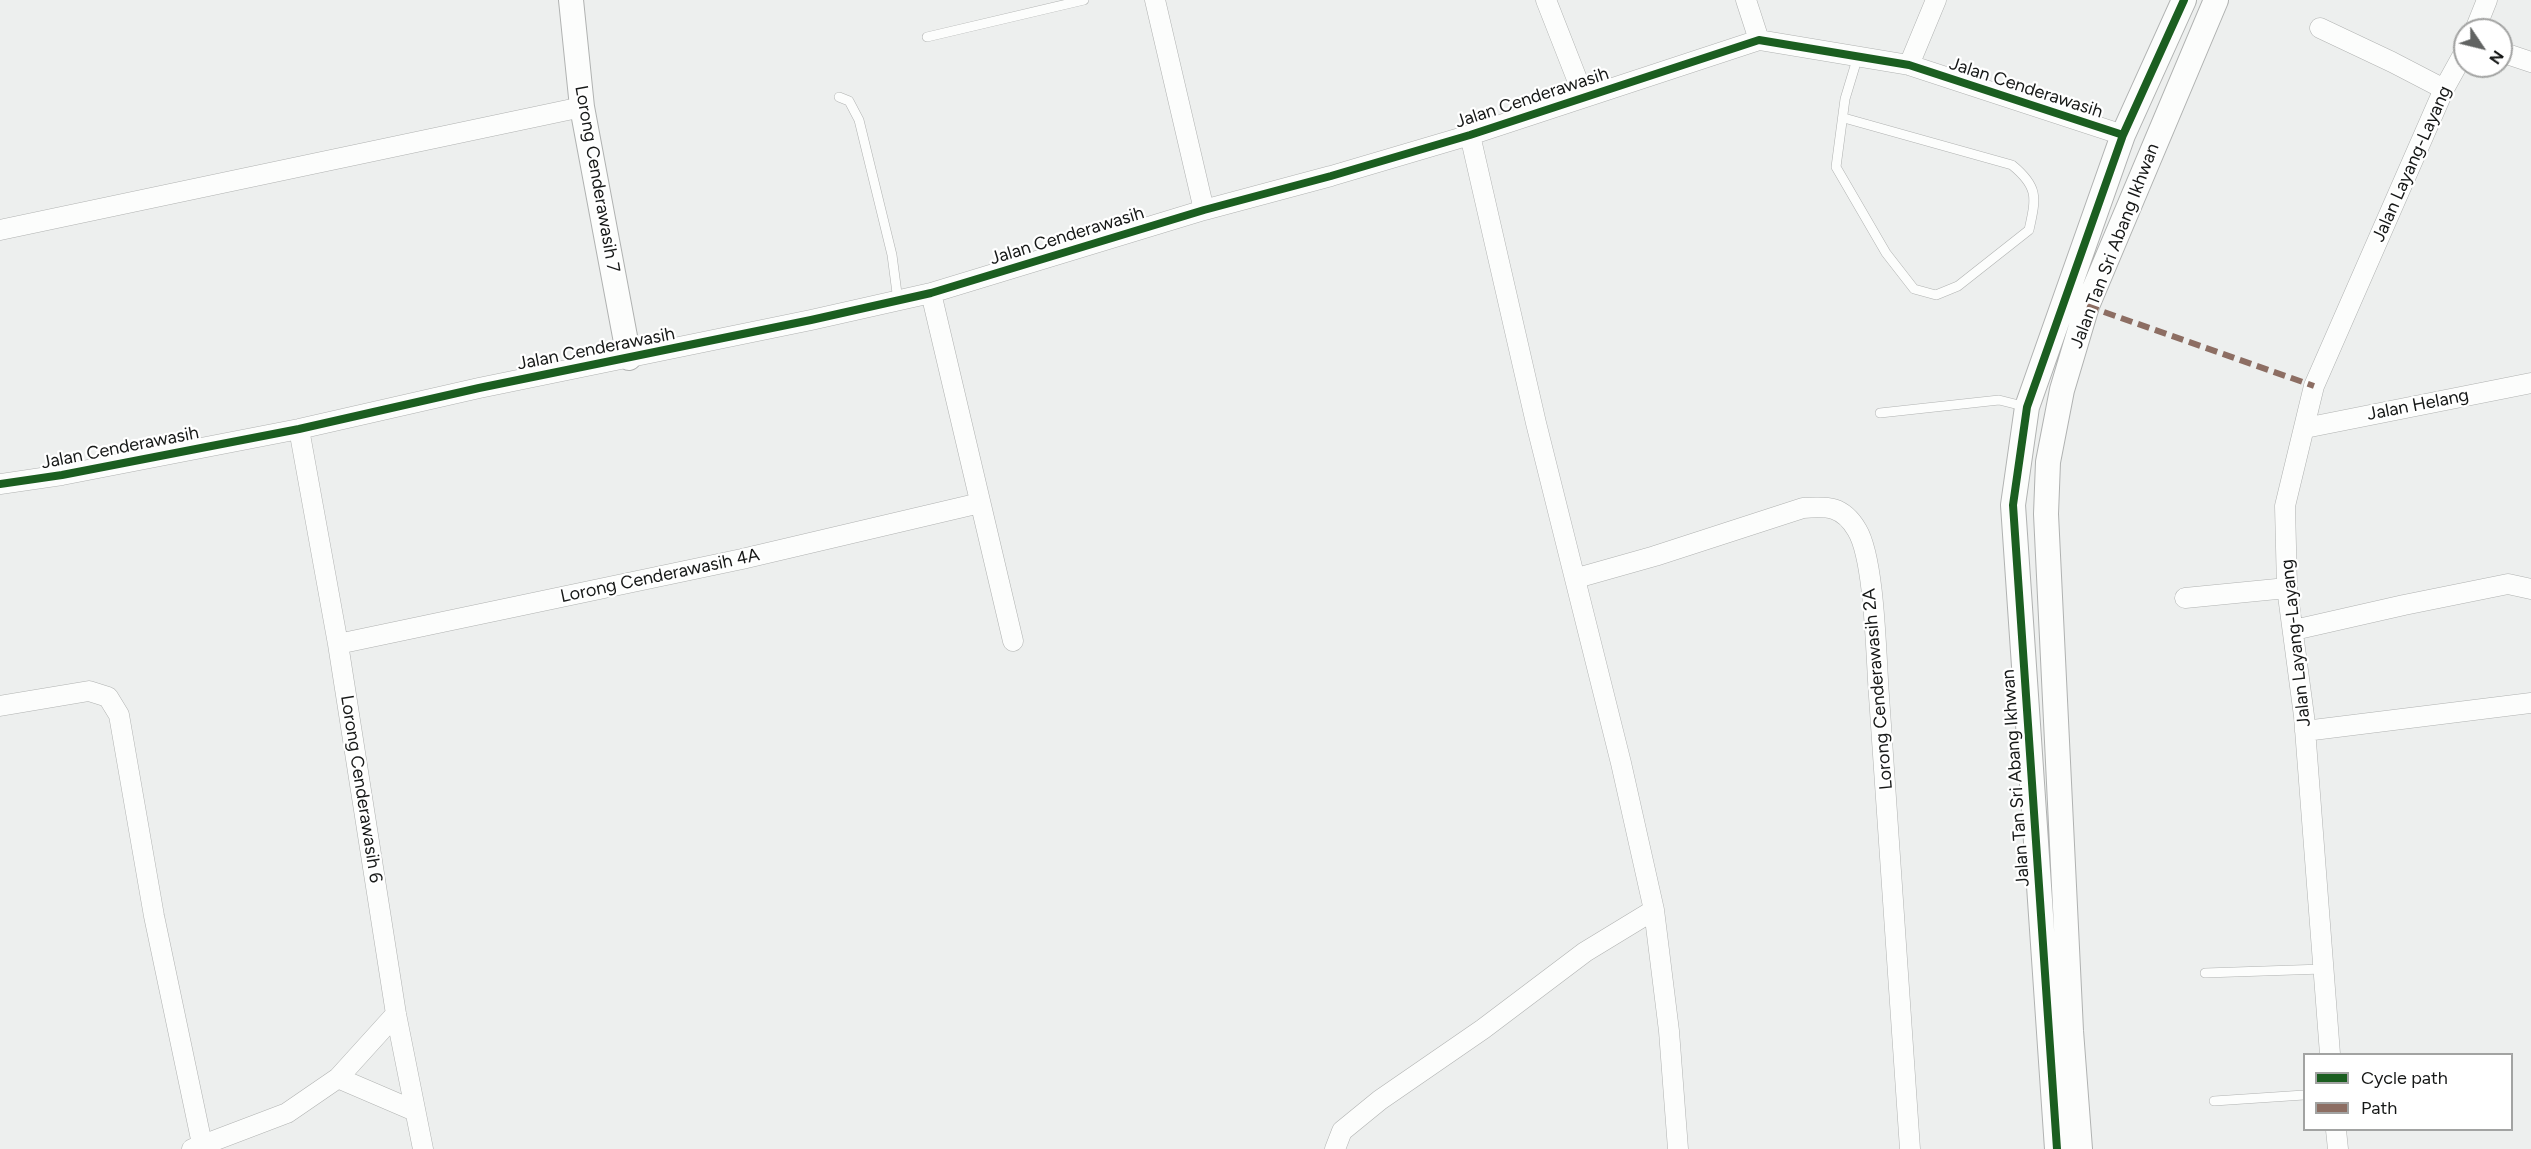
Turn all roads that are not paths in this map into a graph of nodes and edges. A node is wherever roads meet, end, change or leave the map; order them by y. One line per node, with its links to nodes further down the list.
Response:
1 (571, 0): 22 (street, Lorong Cenderawasih 7)
2 (1084, 0): 12 (lane)
3 (1155, 0): 26 (street)
4 (1546, 0): 21 (street)
5 (1746, 0): 13 (street)
6 (1936, 0): 17 (street)
7 (2184, 0): 25 (street, Jalan Tan Sri Abang Ikhwan)
8 (2216, 0): 64 (street, Jalan Tan Sri Abang Ikhwan)
9 (2487, 0): 10 (street)
10 (2480, 18)
11 (2320, 28): 19 (street)
12 (927, 37)
13 (1759, 40): 14 (street, Jalan Cenderawasih); 21 (street, Jalan Cenderawasih)
14 (1858, 56): 17 (street, Jalan Cenderawasih); 23 (lane)
15 (2513, 56): 16 (street)
16 (2531, 62)
17 (1908, 65): 25 (street, Jalan Cenderawasih)
18 (2453, 73): 19 (street, Jalan Layang-Layang)
19 (2444, 89): 34 (street, Jalan Layang-Layang)
20 (840, 97): 29 (lane)
21 (1584, 97): 24 (street, Jalan Cenderawasih)
22 (582, 107): 27 (street); 30 (street, Lorong Cenderawasih 7)
23 (1844, 118): 23 (lane)
24 (1470, 135): 26 (street, Jalan Cenderawasih); 38 (street)
25 (2123, 135): 32 (street, Jalan Tan Sri Abang Ikhwan)
26 (1204, 210): 28 (street, Jalan Cenderawasih)
27 (0, 230)
28 (931, 293): 29 (street, Jalan Cenderawasih); 37 (street)
29 (898, 301): 30 (street, Jalan Cenderawasih)
30 (629, 358): 35 (street, Jalan Cenderawasih)
31 (2531, 383): 34 (street, Jalan Helang)
32 (2027, 407): 33 (lane); 63 (street, Jalan Tan Sri Abang Ikhwan)
33 (1880, 413)
34 (2305, 428): 39 (street, Jalan Layang-Layang)
35 (299, 429): 36 (street, Jalan Cenderawasih); 44 (street, Lorong Cenderawasih 6)
36 (0, 484)
37 (980, 503): 43 (street); 44 (street, Lorong Cenderawasih 4A)
38 (1577, 578): 48 (street); 62 (street, Lorong Cenderawasih 2A)
39 (2287, 588): 41 (street); 42 (street, Jalan Layang-Layang)
40 (2531, 589): 42 (street)
41 (2185, 598)
42 (2294, 630): 47 (street, Jalan Layang-Layang)
43 (1013, 641)
44 (338, 644): 51 (street, Lorong Cenderawasih 6)
45 (2531, 703): 47 (street)
46 (0, 706): 58 (street)
47 (2305, 731): 49 (street, Jalan Layang-Layang)
48 (1654, 910): 60 (street); 61 (street)
49 (2323, 969): 50 (lane); 52 (street, Jalan Layang-Layang)
50 (2205, 973)
51 (396, 1014): 53 (street); 56 (street, Lorong Cenderawasih 6)
52 (2330, 1053)
53 (338, 1078): 56 (street); 58 (street)
54 (2303, 1095): 55 (lane)
55 (2214, 1101)
56 (415, 1111): 59 (street, Lorong Cenderawasih 6)
57 (2336, 1131): 65 (street)
58 (199, 1147)
59 (423, 1149)
60 (1335, 1149)
61 (1678, 1149)
62 (1910, 1149)
63 (2057, 1149)
64 (2080, 1149)
65 (2338, 1149)

